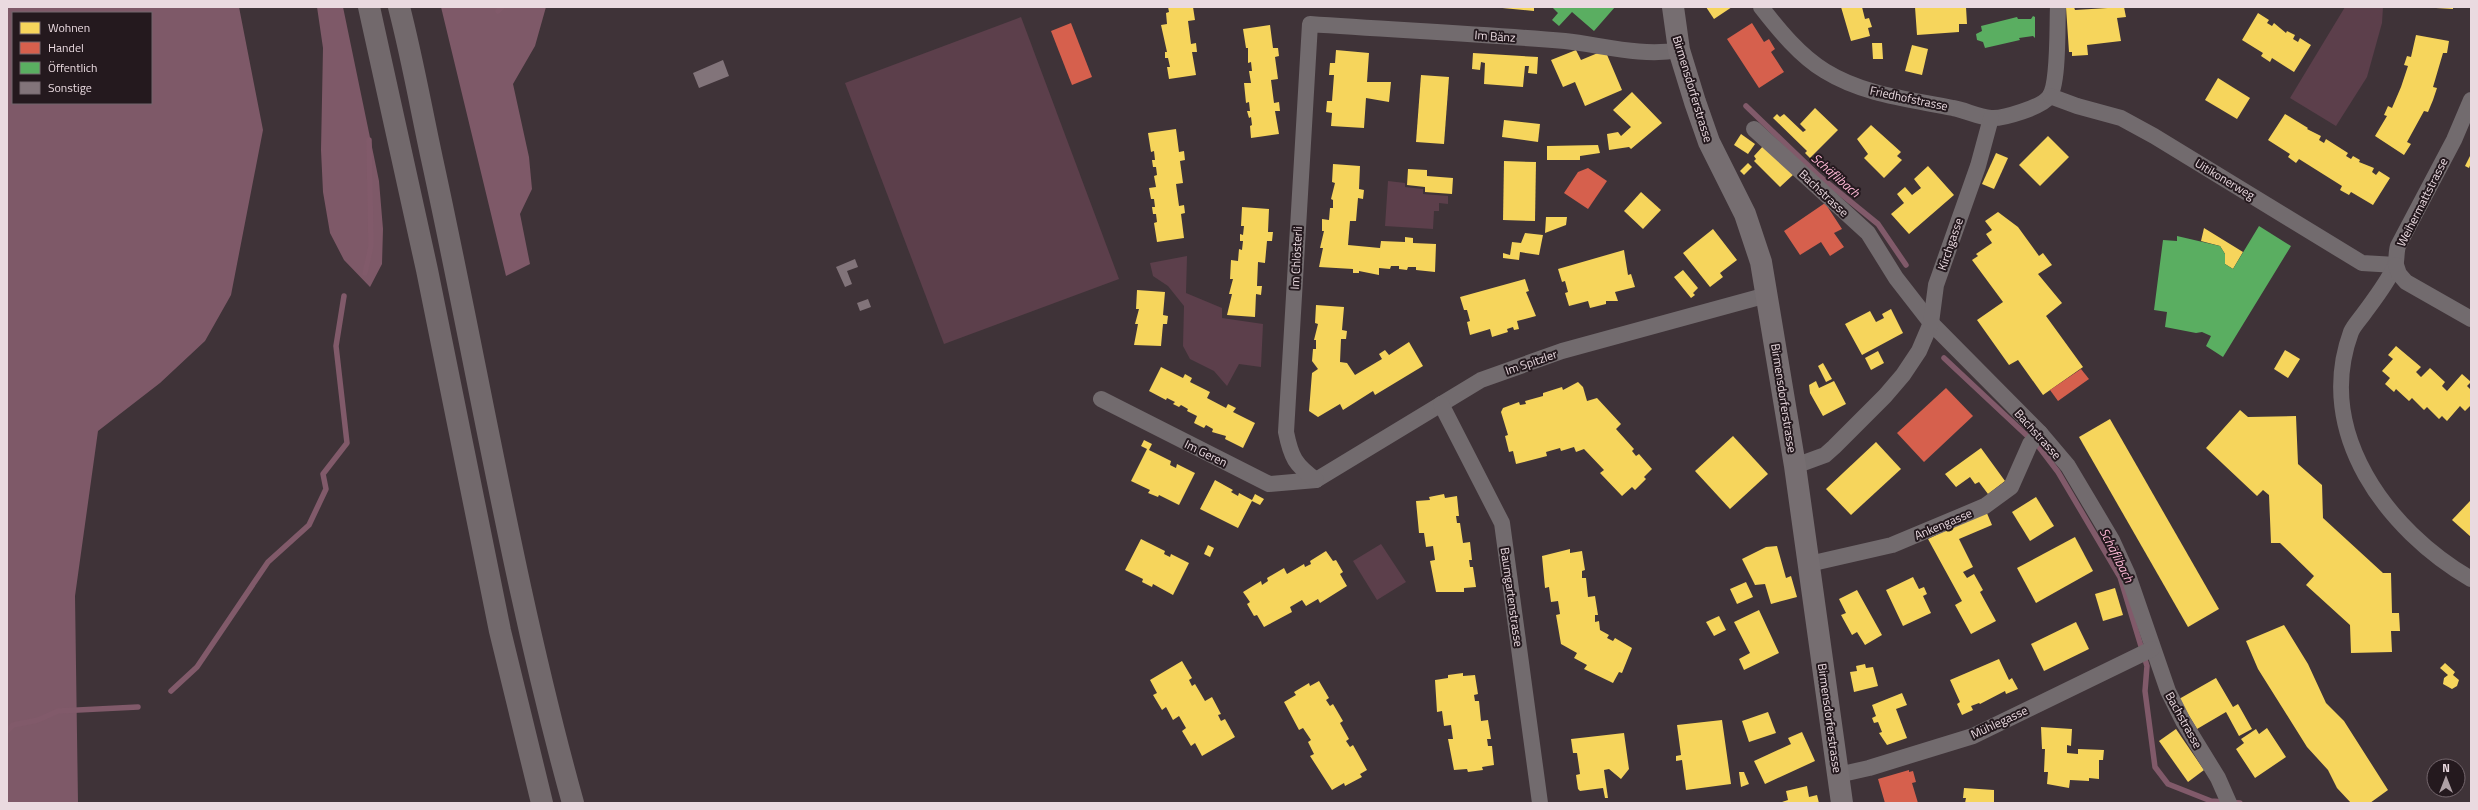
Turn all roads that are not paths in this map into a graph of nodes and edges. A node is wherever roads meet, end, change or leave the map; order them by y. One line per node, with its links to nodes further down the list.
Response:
1 (369, 7): 26 (highway)
2 (399, 7): 27 (highway)
3 (1673, 7): 7 (main road, Birmensdorferstrasse)
4 (1761, 7): 10 (street, Friedhofstrasse)
5 (2058, 7): 8 (street)
6 (1310, 24): 7 (street, Im Bänz); 20 (street, Im Chlösterli)
7 (1679, 50): 13 (main road, Birmensdorferstrasse)
8 (2050, 96): 10 (street); 12 (street, Uitikonerweg)
9 (2471, 100): 12 (street, Weihermattstrasse)
10 (1991, 118): 15 (street, Kirchgasse)
11 (1754, 128): 15 (street, Bachstrasse)
12 (2396, 265): 14 (street); 22 (street, Weihermattstrasse)
13 (1767, 295): 17 (street, Im Spitzler); 19 (main road, Birmensdorferstrasse)
14 (2471, 319)
15 (1931, 323): 18 (street, Bachstrasse); 19 (street, Kirchgasse)
16 (1100, 399): 20 (street, Im Geren)
17 (1441, 404): 20 (street, Im Spitzler); 28 (street, Baumgartenstrasse)
18 (2035, 438): 21 (street, Ankengasse); 23 (street, Bachstrasse)
19 (1795, 466): 21 (main road, Birmensdorferstrasse)
20 (1316, 480)
21 (1809, 564): 24 (main road, Birmensdorferstrasse)
22 (2471, 579)
23 (2145, 652): 24 (street, Mühlegasse); 25 (street, Bachstrasse)
24 (1838, 775): 29 (main road, Birmensdorferstrasse)
25 (2227, 798)
26 (542, 803)
27 (573, 803)
28 (1538, 803)
29 (1842, 803)

